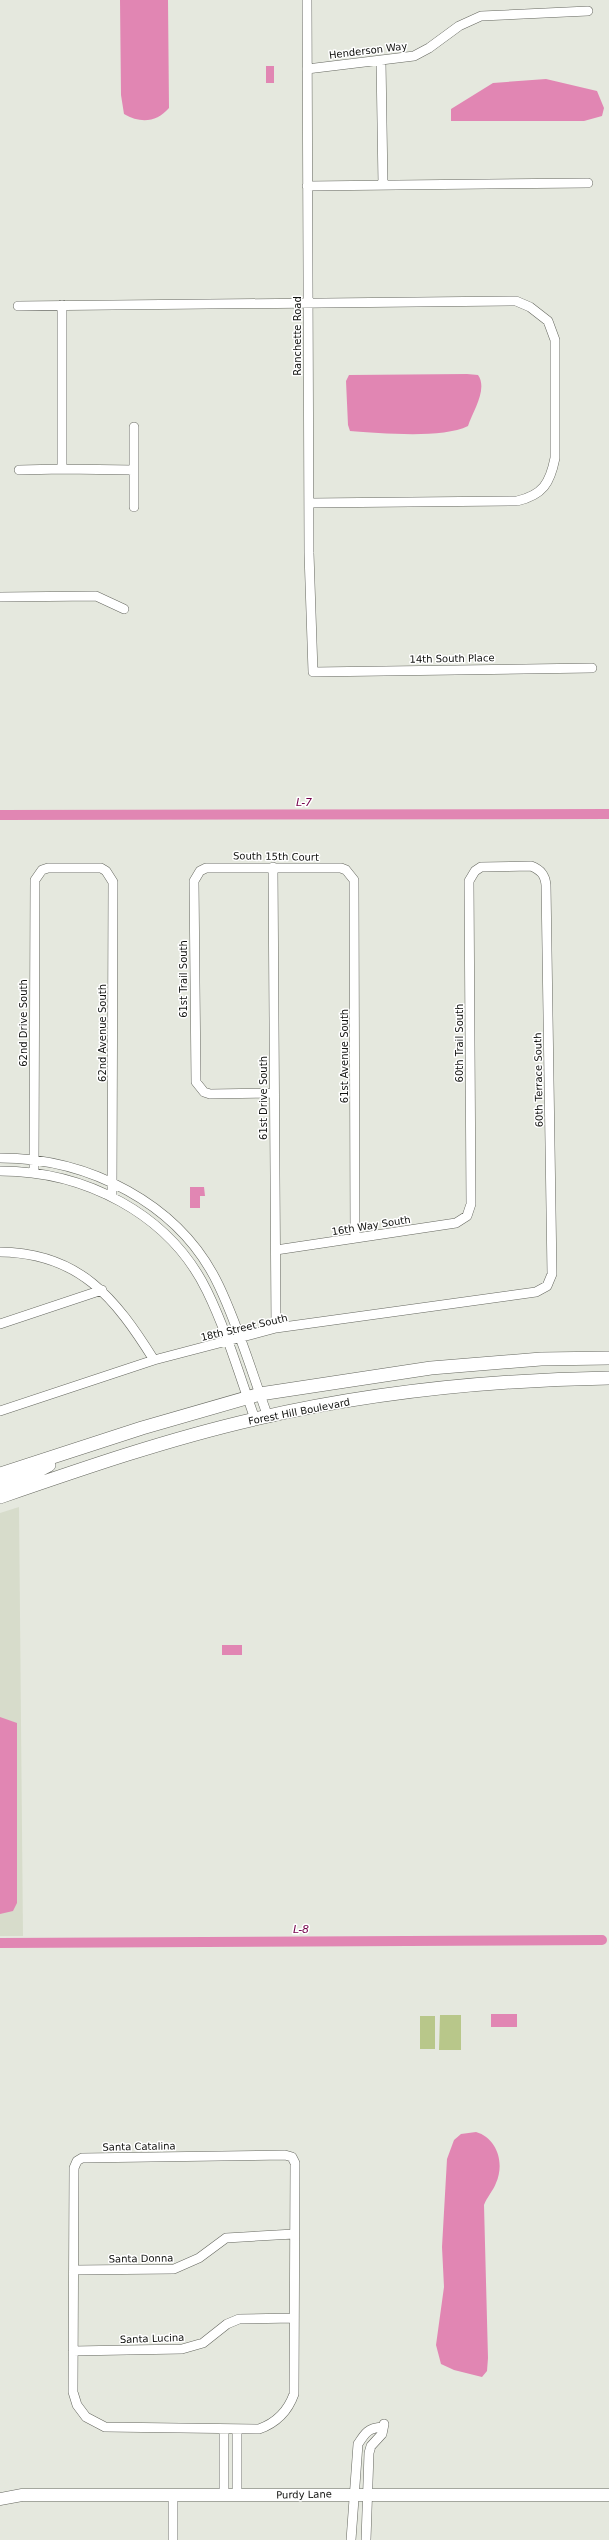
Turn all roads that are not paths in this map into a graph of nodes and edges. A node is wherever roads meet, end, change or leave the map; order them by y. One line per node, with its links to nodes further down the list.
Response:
1 (307, 0): 4 (street, Ranchette Road)
2 (588, 11): 3 (street, Henderson Way)
3 (381, 61): 4 (street, Henderson Way); 6 (street)
4 (307, 69): 7 (street, Ranchette Road)
5 (588, 182): 6 (street)
6 (383, 185): 7 (street)
7 (307, 186): 8 (street, Ranchette Road)
8 (307, 302): 9 (street); 15 (street, Ranchette Road); 15 (street)
9 (62, 305): 10 (street); 12 (street)
10 (18, 306)
11 (134, 427): 14 (street)
12 (62, 469): 13 (street); 14 (street)
13 (19, 470)
14 (134, 470): 16 (street)
15 (310, 503): 20 (street, Ranchette Road)
16 (134, 507)
17 (0, 597): 18 (street)
18 (124, 609)
19 (592, 668): 20 (street, 14th South Place)
20 (313, 672)
21 (273, 867): 23 (street, South 15th Court); 25 (street, South 15th Court); 26 (street, 61st Drive South)
22 (106, 871): 28 (street, 62nd Drive South); 31 (street, 62nd Avenue South)
23 (200, 871): 26 (street, 61st Trail South)
24 (542, 873): 33 (street, 60th Trail South); 39 (street, 60th Terrace South)
25 (351, 875): 34 (street, 61st Avenue South)
26 (274, 1093): 36 (street, 61st Drive South)
27 (0, 1158): 28 (street)
28 (34, 1159): 30 (street, 62nd Drive South); 31 (street)
29 (0, 1171): 30 (street)
30 (34, 1172): 32 (street)
31 (113, 1183): 32 (street, 62nd Avenue South); 35 (street)
32 (112, 1197): 37 (street)
33 (467, 1216): 34 (street, 16th Way South)
34 (355, 1238): 36 (street, 16th Way South)
35 (190, 1243): 37 (street); 43 (street)
36 (276, 1250): 42 (street, 61st Drive South)
37 (180, 1251): 44 (street)
38 (0, 1252): 40 (street)
39 (547, 1286): 42 (street, 18th Street South)
40 (102, 1290): 41 (street); 46 (street)
41 (0, 1324)
42 (276, 1328): 43 (street, 18th Street South)
43 (240, 1338): 44 (street, 18th Street South); 48 (street)
44 (228, 1341): 46 (street, 18th Street South); 49 (street)
45 (609, 1358): 48 (main road)
46 (154, 1360): 50 (street, 18th Street South)
47 (609, 1378): 51 (main road, Forest Hill Boulevard)
48 (260, 1394): 49 (main road); 51 (street)
49 (247, 1398): 52 (street); 53 (main road)
50 (0, 1411)
51 (268, 1417): 52 (main road, Forest Hill Boulevard)
52 (255, 1419): 56 (main road, Forest Hill Boulevard)
53 (64, 1453): 54 (main road); 55 (main road)
54 (0, 1474)
55 (0, 1484)
56 (0, 1497)
57 (294, 2234): 58 (street, Santa Donna); 58 (street, Santa Catalina); 59 (street, Santa Catalina)
58 (74, 2270): 60 (street, Santa Catalina)
59 (294, 2318): 60 (street, Santa Lucina); 61 (street, Santa Catalina)
60 (73, 2351): 62 (street, Santa Catalina)
61 (237, 2429): 62 (street, Santa Catalina); 67 (street)
62 (224, 2430): 66 (street)
63 (354, 2494): 64 (street, Purdy Lane); 64 (street); 67 (street, Purdy Lane); 71 (street)
64 (368, 2494): 68 (street, Purdy Lane); 72 (street)
65 (173, 2495): 66 (street, Purdy Lane); 69 (street, Purdy Lane); 70 (street)
66 (224, 2495): 67 (street, Purdy Lane)
67 (237, 2495)
68 (609, 2495)
69 (0, 2498)
70 (173, 2540)
71 (351, 2540)
72 (366, 2540)

